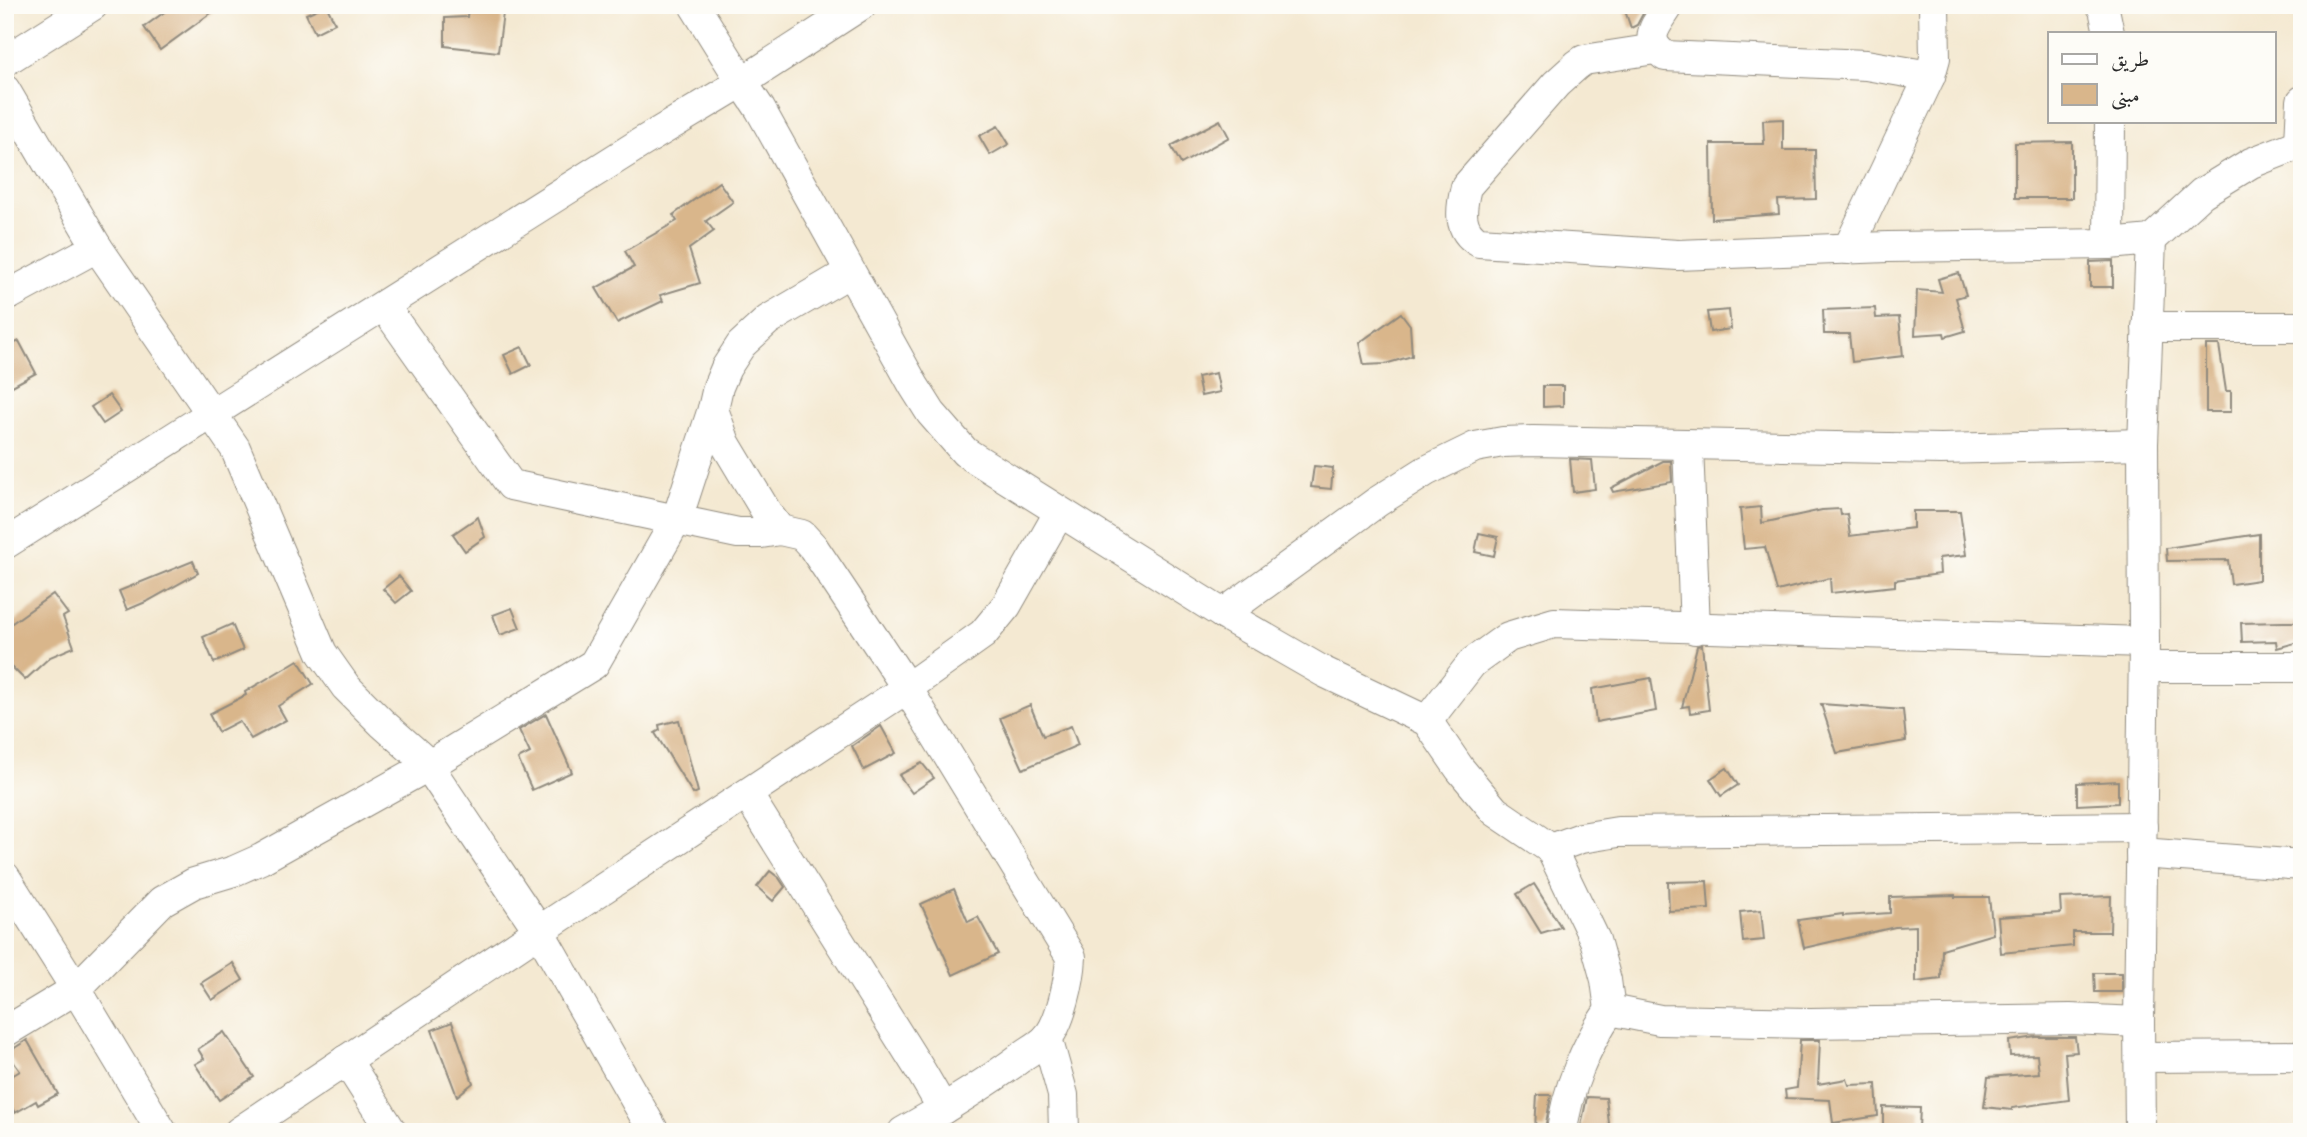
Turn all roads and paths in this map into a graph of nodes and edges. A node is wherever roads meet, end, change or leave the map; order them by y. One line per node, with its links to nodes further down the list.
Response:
1 (93, 5): 9 (street)
2 (694, 5): 11 (street)
3 (861, 5): 11 (street)
4 (1670, 5): 8 (street)
5 (1934, 5): 10 (street)
6 (2101, 5): 7 (street)
7 (2109, 32)
8 (1655, 49): 10 (street); 19 (street)
9 (5, 61)
10 (1930, 76): 19 (street)
11 (742, 82): 20 (street); 22 (street)
12 (5, 90): 18 (street)
13 (2302, 101): 15 (street)
14 (2110, 122): 17 (street)
15 (2301, 143): 16 (street)
16 (2151, 240): 17 (street); 23 (street)
17 (2109, 244): 19 (street)
18 (97, 247): 21 (street); 26 (street)
19 (1848, 249)
20 (850, 272): 25 (street); 29 (street)
21 (5, 297)
22 (384, 306): 26 (street); 30 (street)
23 (2147, 327): 24 (street); 27 (street)
24 (2302, 327)
25 (713, 409): 30 (street); 31 (street)
26 (210, 415): 32 (street); 39 (street)
27 (2143, 444): 28 (street); 35 (street)
28 (1688, 445): 33 (street); 34 (street)
29 (1059, 513): 33 (street); 37 (street)
30 (677, 519): 31 (street); 39 (street)
31 (780, 530): 37 (street)
32 (5, 544)
33 (1223, 614): 38 (street)
34 (1695, 629): 35 (street); 38 (street)
35 (2144, 654): 36 (street); 41 (street)
36 (2302, 667)
37 (907, 688): 40 (street); 50 (street)
38 (1427, 721): 42 (street)
39 (428, 766): 45 (street); 46 (street)
40 (747, 793): 45 (street); 54 (street)
41 (2142, 840): 42 (street); 43 (street); 48 (street)
42 (1551, 849): 47 (street)
43 (2302, 865)
44 (5, 877): 46 (street)
45 (539, 930): 53 (street); 58 (street)
46 (76, 989): 49 (street); 55 (street)
47 (1610, 1010): 48 (street); 61 (street)
48 (2139, 1022): 52 (street)
49 (5, 1032)
50 (1048, 1038): 54 (street); 60 (street)
51 (2302, 1056): 52 (street)
52 (2140, 1057): 62 (street)
53 (346, 1060): 56 (street); 57 (street)
54 (943, 1110): 59 (street)
55 (162, 1132)
56 (239, 1132)
57 (392, 1132)
58 (654, 1132)
59 (903, 1132)
60 (1064, 1132)
61 (1562, 1132)
62 (2140, 1132)

